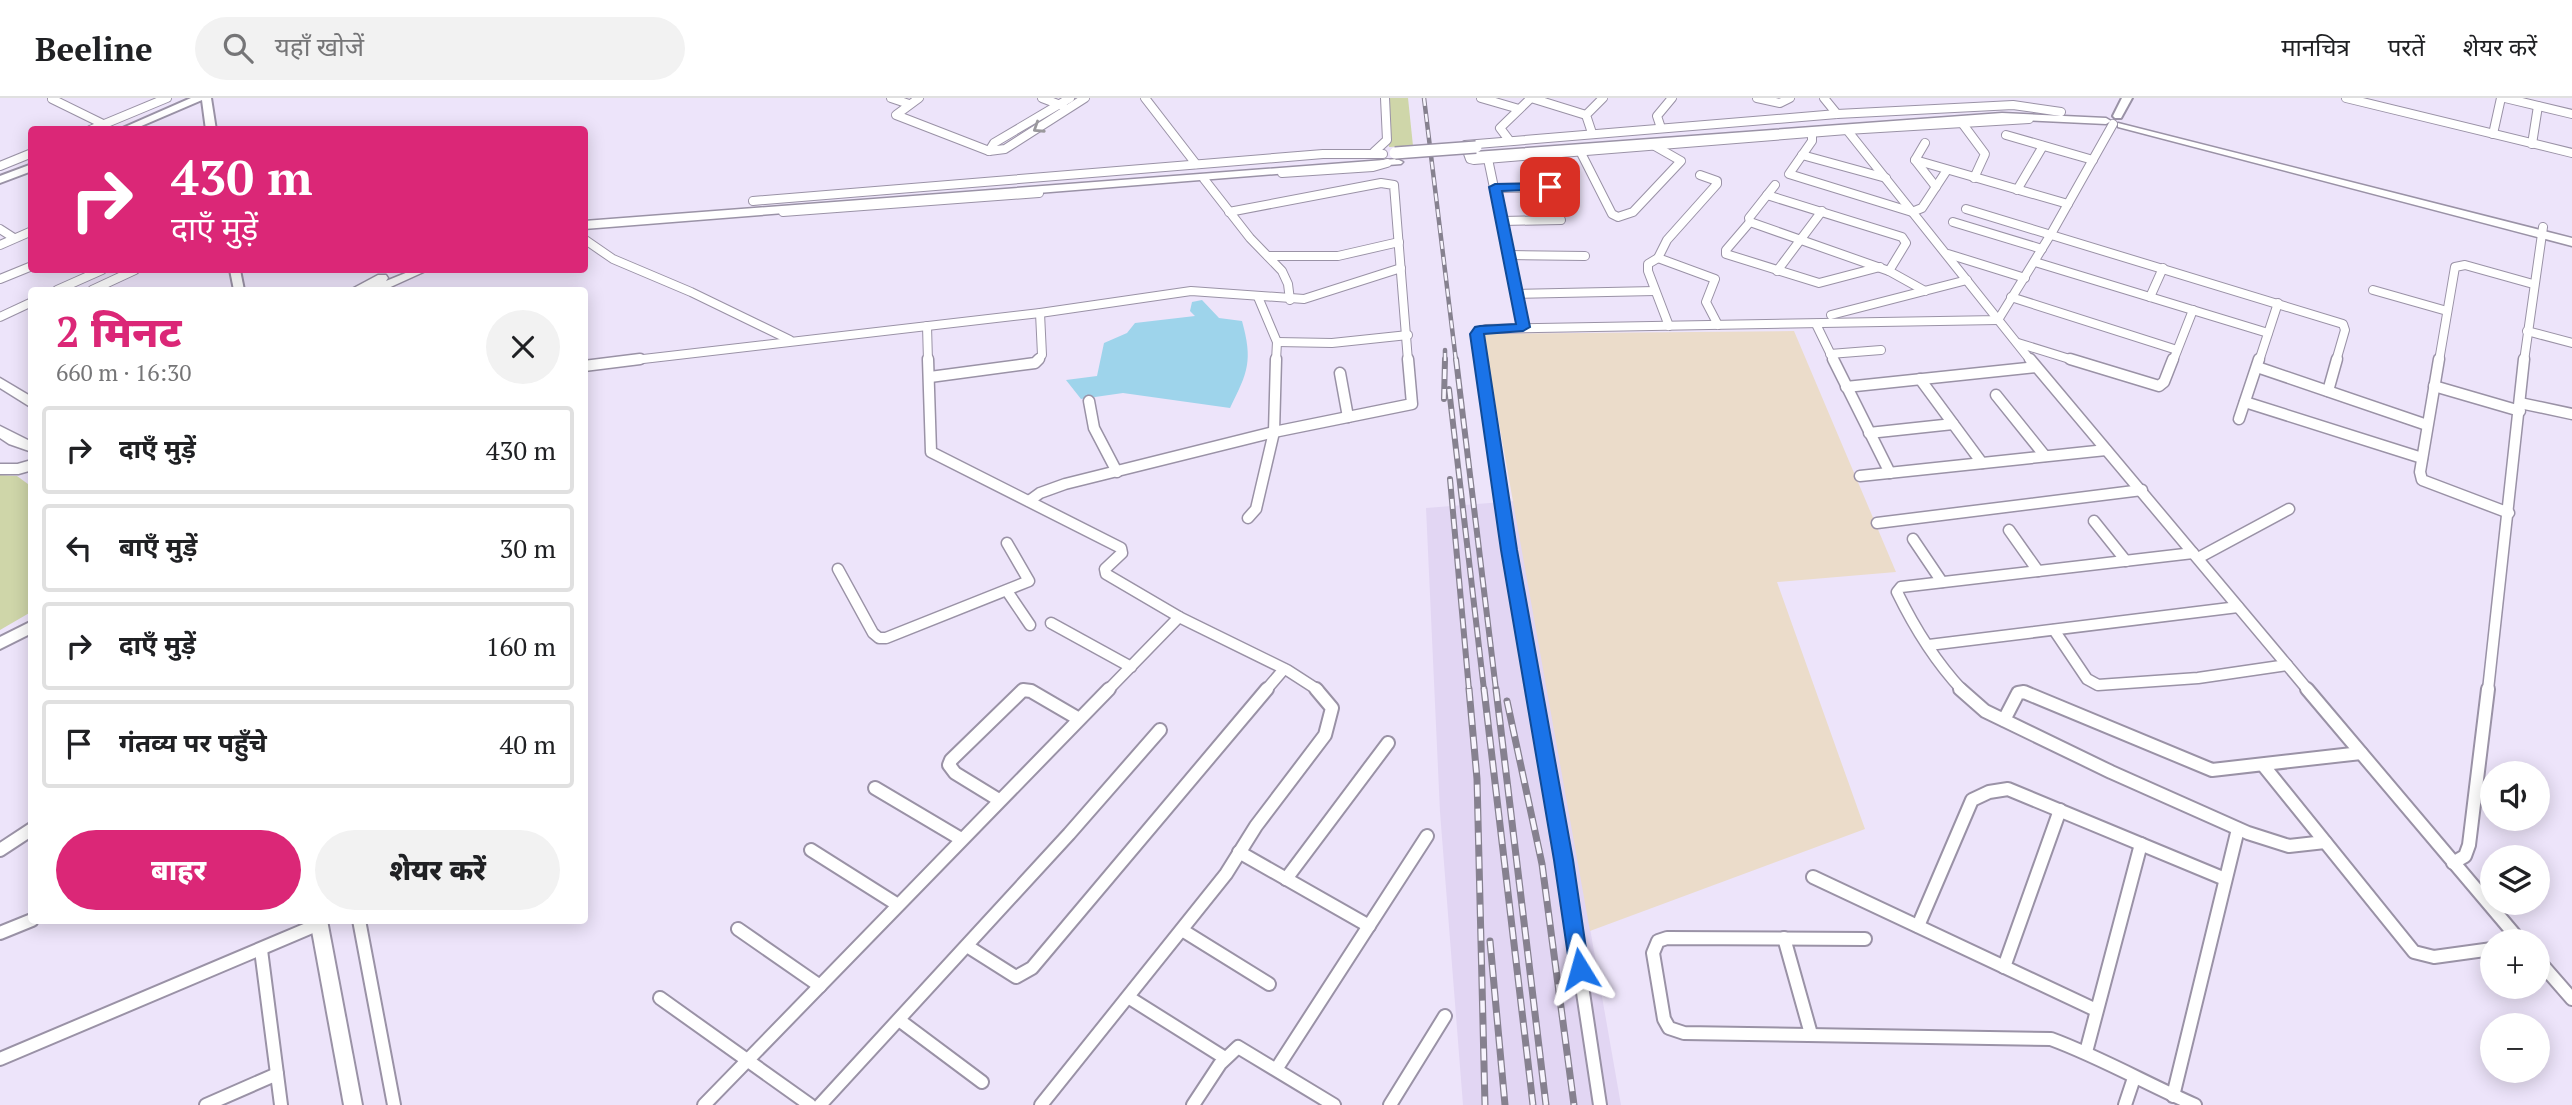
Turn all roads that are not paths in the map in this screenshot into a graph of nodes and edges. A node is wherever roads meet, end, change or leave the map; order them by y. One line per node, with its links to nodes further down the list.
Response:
1 (167, 98): 36 (street)
2 (199, 98): 38 (street)
3 (206, 98): 39 (street)
4 (891, 98): 24 (street)
5 (919, 98): 24 (street)
6 (1042, 98): 25 (street)
7 (1069, 98): 22 (street); 25 (street)
8 (1145, 98): 60 (street)
9 (1385, 98): 56 (street)
10 (1481, 98): 29 (street)
11 (1531, 98): 29 (street); 32 (street)
12 (1604, 98): 32 (street)
13 (1672, 98): 40 (street)
14 (1757, 98): 15 (street)
15 (1790, 98)
16 (1824, 98): 30 (street)
17 (1991, 98): 26 (street)
18 (2127, 98): 34 (street)
19 (2346, 98): 44 (street)
20 (2503, 98): 23 (street); 44 (street)
21 (52, 99): 36 (street)
22 (1082, 100): 28 (street)
23 (2526, 101): 27 (street)
24 (909, 104): 51 (street)
25 (1058, 104): 28 (street); 51 (street)
26 (2008, 106): 30 (street); 33 (street)
27 (2538, 106): 31 (street); 48 (street)
28 (1069, 108): 51 (street, one-way to 51)
29 (1519, 109): 46 (street)
30 (1837, 114): 40 (street)
31 (2572, 114)
32 (1586, 115): 42 (street)
33 (2059, 115): 34 (main road); 35 (street); 56 (main road)
34 (2115, 120): 59 (street); 88 (main road)
35 (1962, 123): 41 (street); 66 (street)
36 (103, 124): 37 (street)
37 (99, 126)
38 (132, 126)
39 (210, 126)
40 (1661, 128): 42 (street)
41 (1847, 130): 43 (street); 65 (street)
42 (1592, 133): 46 (street)
43 (1812, 133): 49 (street); 55 (street)
44 (2493, 134): 48 (street)
45 (2006, 135): 50 (street)
46 (1509, 140): 57 (street)
47 (1925, 143): 58 (street)
48 (2532, 144): 53 (street)
49 (1653, 145): 52 (street); 52 (street)
50 (2043, 146): 59 (street); 73 (street)
51 (989, 151)
52 (1580, 151): 57 (street)
53 (2572, 153)
54 (28, 155): 61 (street)
55 (1802, 155): 65 (street); 80 (street)
56 (1388, 156): 60 (street); 67 (street); 76 (main road)
57 (1488, 159): 70 (street)
58 (1915, 160): 63 (street); 72 (street)
59 (2093, 160): 75 (street)
60 (1196, 164): 76 (street)
61 (0, 166)
62 (28, 169): 68 (street)
63 (1947, 170): 66 (street); 72 (street)
64 (1700, 175): 103 (street)
65 (1886, 178): 80 (street)
66 (1974, 178): 73 (street)
67 (1204, 179): 76 (street); 79 (street)
68 (0, 180)
69 (1775, 185): 74 (street)
70 (1495, 187): 71 (street); 83 (street)
71 (1550, 187)
72 (1936, 187): 80 (street)
73 (2017, 190): 75 (street)
74 (1767, 194): 78 (street); 84 (street)
75 (2068, 204): 90 (street)
76 (754, 206): 81 (main road); 86 (main road)
77 (1966, 209): 90 (street)
78 (1822, 211): 93 (street); 110 (street)
79 (1228, 212): 95 (street); 100 (street)
80 (1912, 212): 99 (street)
81 (588, 216)
82 (1561, 220): 83 (street)
83 (1502, 221): 101 (street)
84 (1750, 222): 93 (street); 109 (street)
85 (1953, 222): 98 (street)
86 (588, 225)
87 (0, 229): 92 (street)
88 (2543, 231): 91 (main road); 96 (main road); 119 (street)
89 (28, 233): 92 (street)
90 (2052, 234): 98 (street); 108 (street)
91 (2572, 234)
92 (14, 239): 97 (street)
93 (1799, 240): 107 (street); 109 (street)
94 (588, 242): 149 (street)
95 (1399, 242): 100 (street); 106 (street)
96 (2572, 242)
97 (0, 245)
98 (2042, 250): 104 (street)
99 (1947, 253): 115 (street); 117 (street)
100 (1268, 256): 132 (street)
101 (1508, 256): 102 (street); 128 (street)
102 (1585, 256)
103 (1658, 258): 127 (street); 142 (street)
104 (2035, 262): 115 (street); 131 (street)
105 (28, 268): 116 (street)
106 (1401, 268): 132 (street); 148 (street)
107 (1880, 268): 109 (street); 110 (street)
108 (2163, 268): 131 (street); 133 (street)
109 (1777, 271)
110 (1889, 271): 125 (street)
111 (96, 273): 118 (street)
112 (129, 273): 122 (street)
113 (393, 273): 123 (main road)
114 (415, 273): 124 (main road)
115 (2025, 278): 130 (street)
116 (0, 279)
117 (1967, 280): 125 (street); 140 (street)
118 (76, 282): 120 (street); 121 (street)
119 (2533, 284): 136 (street); 146 (street)
120 (64, 287)
121 (86, 287)
122 (98, 287)
123 (363, 287)
124 (382, 287)
125 (1925, 290): 138 (street)
126 (2373, 290): 136 (street)
127 (1655, 291): 128 (street); 144 (street)
128 (1515, 294): 145 (street)
129 (1258, 297): 132 (street); 137 (street); 150 (street)
130 (2011, 297): 140 (street); 154 (street)
131 (2150, 297): 135 (street)
132 (1290, 300)
133 (2278, 303): 147 (street); 165 (street)
134 (28, 304): 139 (street)
135 (2193, 310): 147 (street); 154 (street)
136 (2447, 311): 163 (street)
137 (1040, 313): 143 (street); 160 (street)
138 (1831, 315)
139 (0, 317)
140 (1998, 320): 141 (street); 151 (street)
141 (1816, 324): 142 (street); 155 (street)
142 (1718, 325): 144 (street)
143 (927, 326): 149 (street); 160 (street)
144 (1669, 326): 145 (street)
145 (1523, 327): 285 (street)
146 (2527, 331): 152 (street); 170 (street)
147 (2268, 333): 158 (street)
148 (1408, 335): 150 (street); 172 (street)
149 (790, 340): 156 (street)
150 (1277, 342): 177 (street)
151 (2017, 343): 154 (street); 157 (street)
152 (2572, 343)
153 (1881, 350): 155 (street)
154 (2177, 350)
155 (1830, 354): 164 (street)
156 (588, 365)
157 (2036, 367): 161 (street); 180 (street)
158 (2257, 367): 165 (street); 169 (street)
159 (1340, 373): 172 (street)
160 (930, 377): 190 (street)
161 (1920, 379): 164 (street); 174 (street)
162 (0, 382): 167 (main road)
163 (2434, 386): 170 (street); 175 (street)
164 (1846, 387): 178 (street)
165 (2328, 391): 175 (street)
166 (1996, 395): 181 (street)
167 (28, 401)
168 (1089, 401): 186 (street)
169 (2245, 402): 173 (street); 182 (street)
170 (2520, 407): 171 (street); 192 (street)
171 (2572, 414)
172 (1348, 417): 177 (street)
173 (2239, 419)
174 (1954, 424): 178 (street); 183 (street)
175 (2427, 425): 182 (street)
176 (0, 430): 179 (main road)
177 (1274, 432): 186 (street); 193 (street)
178 (1869, 433): 187 (street)
179 (28, 446)
180 (2106, 450): 181 (street); 189 (street)
181 (2045, 456): 183 (street)
182 (2422, 458): 192 (street)
183 (1982, 463): 187 (street)
184 (28, 466): 185 (street)
185 (0, 469)
186 (1117, 472): 190 (street)
187 (1890, 473): 188 (street)
188 (1860, 476)
189 (2143, 491): 195 (street); 199 (street)
190 (1029, 501): 206 (street)
191 (2289, 509): 199 (street)
192 (2509, 513): 234 (street)
193 (1248, 517)
194 (2094, 521): 200 (street)
195 (1878, 523)
196 (2009, 530): 202 (street)
197 (1913, 539): 203 (street)
198 (1007, 543): 204 (street)
199 (2195, 556): 200 (street); 205 (street)
200 (2126, 561): 202 (street)
201 (838, 569): 204 (street)
202 (2038, 571): 203 (street)
203 (1942, 582): 212 (street)
204 (1007, 591): 208 (street)
205 (2238, 607): 210 (street); 213 (street)
206 (1179, 617): 214 (street); 215 (street)
207 (1051, 623): 214 (street)
208 (1030, 625)
209 (28, 627): 211 (street)
210 (2054, 630): 212 (street); 213 (street)
211 (0, 644)
212 (1929, 645): 217 (street)
213 (2287, 665): 220 (street)
214 (1131, 667): 216 (street)
215 (1284, 669): 233 (street); 251 (street)
216 (1079, 719): 223 (street); 223 (street)
217 (2004, 720): 221 (street); 225 (street)
218 (1160, 730): 251 (street)
219 (1388, 743): 236 (street)
220 (2361, 753): 221 (street); 234 (street)
221 (2263, 765): 229 (street)
222 (875, 788): 228 (street)
223 (999, 800): 228 (street)
224 (2060, 810): 230 (street); 244 (street); 254 (street)
225 (2238, 829): 229 (street); 237 (street)
226 (28, 832): 231 (street)
227 (1427, 836): 243 (street)
228 (961, 839): 238 (street)
229 (2325, 842): 253 (street)
230 (2141, 844): 237 (street); 261 (street)
231 (0, 850)
232 (811, 850): 238 (street)
233 (1239, 852): 236 (street); 247 (street)
234 (2453, 863): 246 (street)
235 (1813, 877): 244 (street)
236 (1286, 879): 243 (street)
237 (2225, 879): 273 (street)
238 (898, 905): 257 (street)
239 (28, 922): 248 (street)
240 (314, 924): 252 (street)
241 (318, 924): 276 (street)
242 (360, 924): 277 (street)
243 (1369, 926): 269 (street)
244 (1918, 926): 254 (street)
245 (738, 929): 257 (street)
246 (2510, 929)
247 (1182, 930): 256 (street); 259 (street)
248 (0, 933)
249 (1784, 938): 250 (street); 264 (street); 264 (street)
250 (1865, 939)
251 (967, 946): 263 (street)
252 (261, 950): 267 (street); 270 (street)
253 (2480, 951)
254 (2004, 967): 261 (street)
255 (2550, 974): 260 (street)
256 (1269, 984)
257 (820, 986): 268 (street)
258 (660, 998): 268 (street)
259 (1128, 998): 266 (street); 281 (street)
260 (2572, 999)
261 (2096, 1010): 265 (street)
262 (1445, 1016): 284 (street)
263 (899, 1020): 272 (street); 280 (street)
264 (1811, 1034): 265 (street)
265 (2086, 1052): 271 (street)
266 (1225, 1058): 269 (street); 282 (street)
267 (0, 1059)
268 (747, 1060): 278 (street); 279 (street)
269 (1277, 1068): 283 (street)
270 (277, 1073): 274 (street); 275 (street)
271 (2134, 1079): 273 (street); 286 (street)
272 (982, 1082)
273 (2173, 1096): 287 (street)
274 (206, 1105)
275 (281, 1105)
276 (353, 1105)
277 (394, 1105)
278 (704, 1105)
279 (810, 1105)
280 (820, 1105)
281 (1041, 1105)
282 (1193, 1105)
283 (1333, 1105)
284 (1390, 1105)
285 (1600, 1105)
286 (2125, 1105)
287 (2195, 1105)

